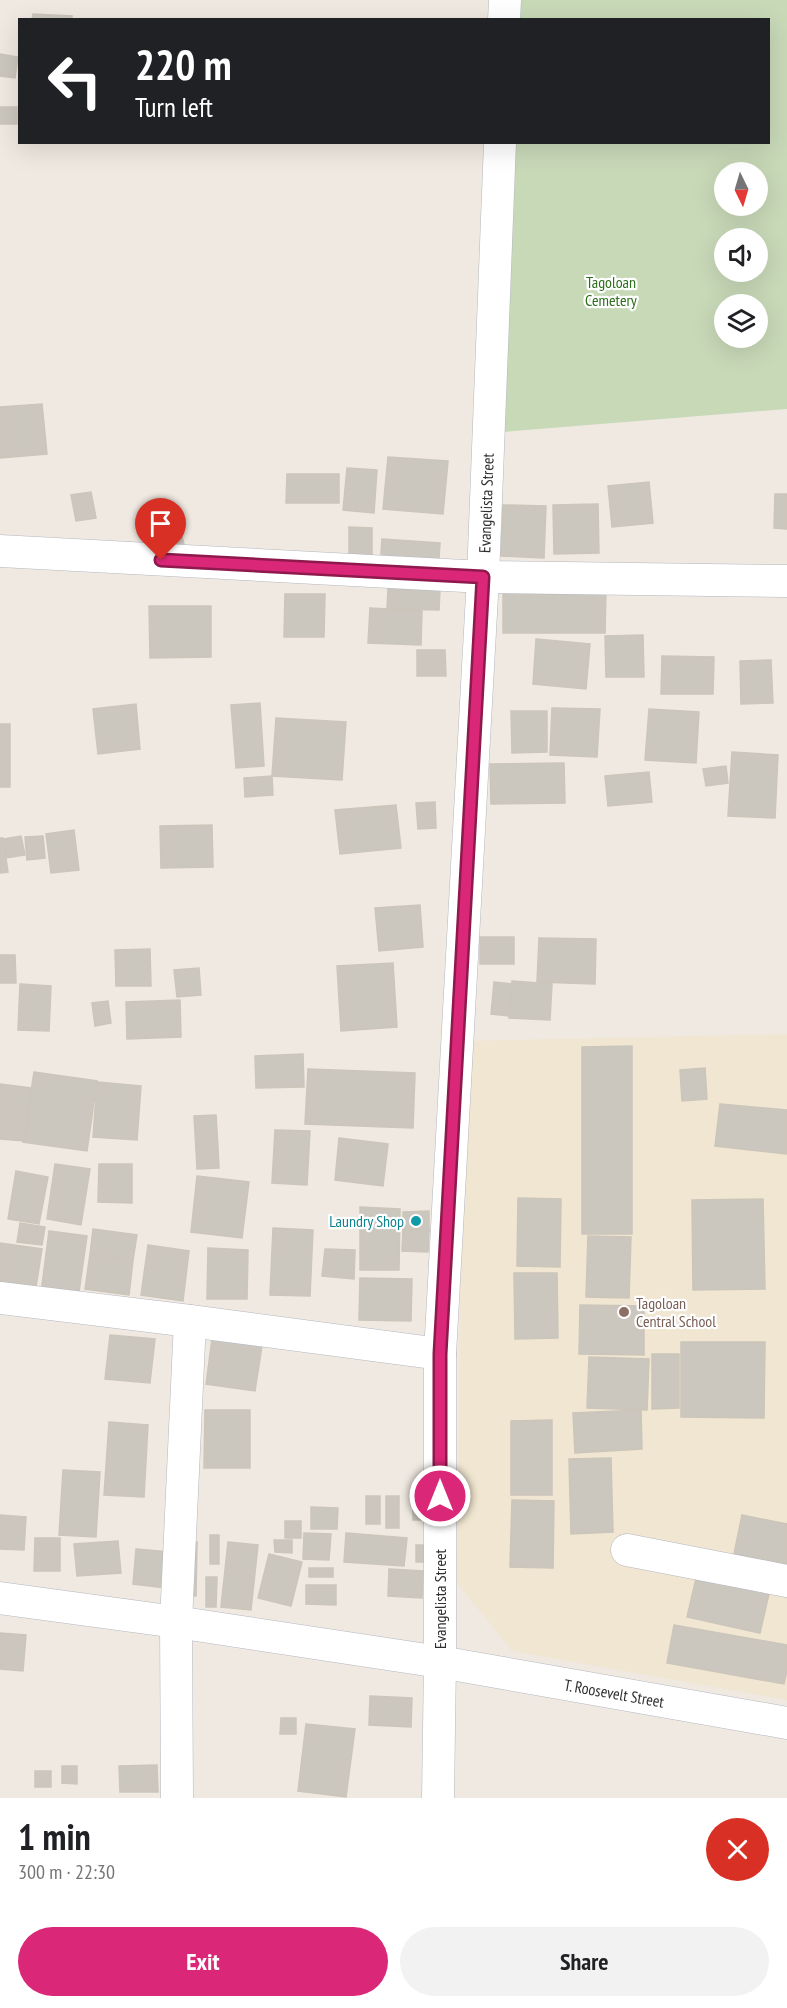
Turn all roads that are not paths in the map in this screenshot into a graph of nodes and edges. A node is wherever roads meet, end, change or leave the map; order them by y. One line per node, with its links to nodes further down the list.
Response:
1 (505, 0): 2 (street)
2 (504, 18)
3 (500, 144): 5 (street, Evangelista Street)
4 (0, 551): 5 (street)
5 (483, 577): 6 (street); 9 (street, Evangelista Street)
6 (787, 580)
7 (0, 1298): 8 (street)
8 (190, 1320): 9 (street); 13 (street)
9 (440, 1354): 14 (street, Evangelista Street)
10 (627, 1550): 11 (street)
11 (787, 1581)
12 (0, 1598): 13 (street, T. Roosevelt Street)
13 (176, 1622): 14 (street, T. Roosevelt Street); 16 (street)
14 (440, 1662): 15 (street, T. Roosevelt Street); 17 (street, Evangelista Street)
15 (787, 1723)
16 (177, 1798)
17 (438, 1798)

